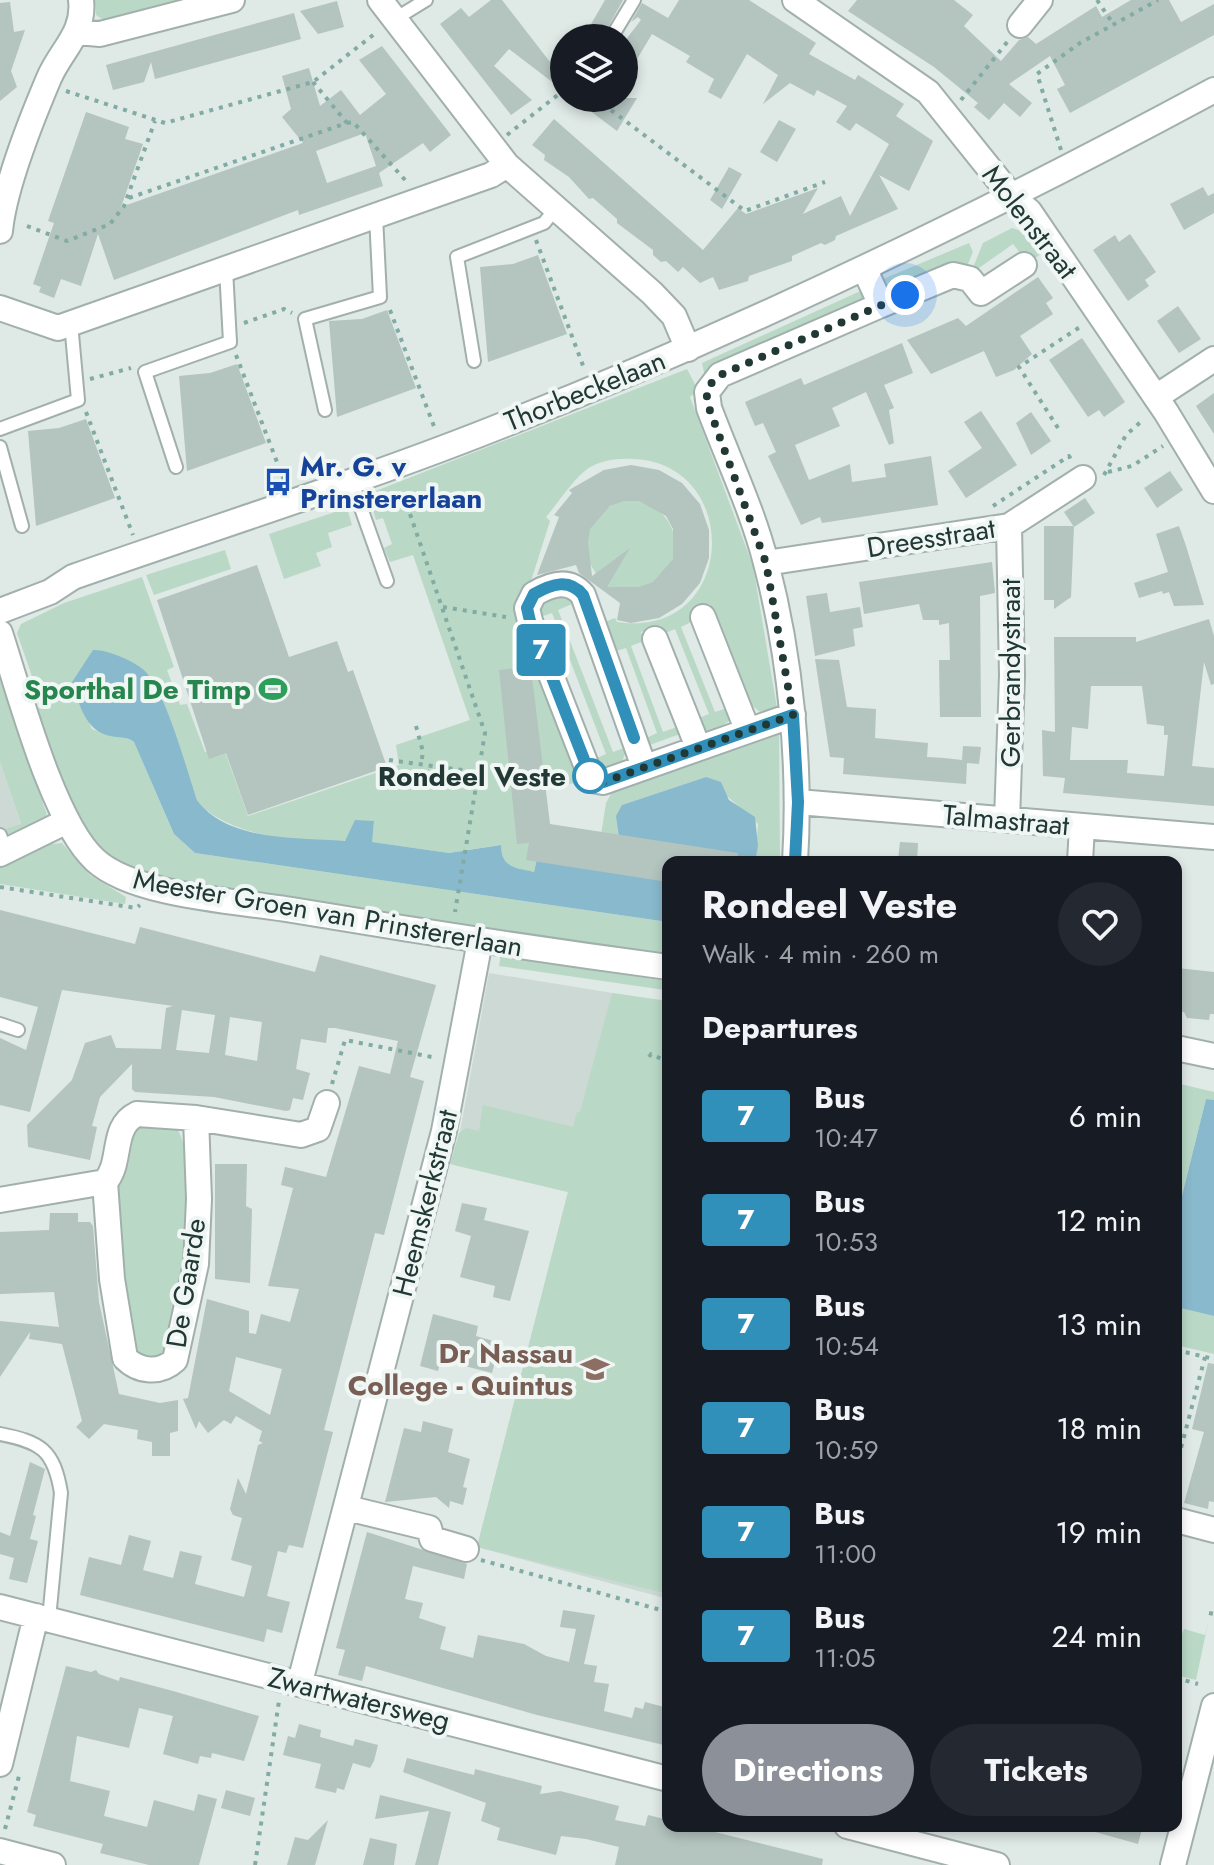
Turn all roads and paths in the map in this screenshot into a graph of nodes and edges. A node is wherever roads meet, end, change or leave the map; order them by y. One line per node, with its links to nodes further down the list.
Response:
1 (81, 0): 13 (street)
2 (232, 0): 13 (street)
3 (426, 0): 9 (lane)
4 (634, 0): 10 (lane)
5 (795, 0): 26 (street, Molenstraat)
6 (1040, 0): 11 (street)
7 (1097, 0): 12 (path)
8 (1158, 0): 12 (path)
9 (388, 9): 14 (path); 23 (street)
10 (619, 24)
11 (1020, 25): 18 (path)
12 (1114, 25): 22 (path)
13 (78, 32): 15 (street)
14 (313, 82): 20 (path); 21 (path)
15 (46, 84): 20 (path); 30 (street)
16 (1214, 90): 26 (street, Thorbeckelaan)
17 (550, 104): 23 (path)
18 (956, 106)
19 (614, 112): 24 (path)
20 (155, 121): 25 (path)
21 (347, 123): 25 (path); 28 (path)
22 (1061, 150)
23 (500, 156): 27 (street); 28 (street)
24 (825, 182)
25 (129, 198): 29 (path)
26 (1013, 198): 34 (street, Thorbeckelaan); 38 (street, Molenstraat)
27 (557, 207): 31 (lane); 43 (street)
28 (387, 213): 33 (street); 35 (lane)
29 (27, 226)
30 (0, 228)
31 (531, 228): 45 (lane); 47 (path)
32 (1024, 265): 36 (street, Thorbeckelaan)
33 (226, 269): 40 (street); 41 (lane)
34 (865, 270): 36 (street); 43 (street, Thorbeckelaan)
35 (380, 297): 39 (lane); 54 (path)
36 (881, 305): 67 (street, Thorbeckelaan)
37 (0, 308): 40 (street)
38 (1099, 314): 50 (street, Molenstraat); 52 (path)
39 (305, 319): 41 (path); 51 (lane)
40 (71, 323): 48 (lane)
41 (229, 328): 42 (lane)
42 (230, 342): 46 (lane); 61 (path)
43 (688, 349): 60 (street, Thorbeckelaan)
44 (1214, 359): 50 (street)
45 (474, 361)
46 (145, 372): 48 (path); 57 (lane)
47 (585, 373)
48 (77, 383): 49 (lane)
49 (78, 400): 53 (lane); 66 (path)
50 (1152, 407): 58 (path); 62 (street, Molenstraat)
51 (325, 410)
52 (1058, 428)
53 (0, 429)
54 (436, 431)
55 (1166, 444): 58 (path)
56 (0, 447): 64 (lane)
57 (176, 467)
58 (1108, 472): 59 (path)
59 (1083, 478): 65 (street, Dreesstraat)
60 (351, 480): 68 (street, Thorbeckelaan); 69 (lane)
61 (285, 483)
62 (1214, 491)
63 (410, 514): 71 (path)
64 (22, 526)
65 (1009, 526): 67 (street, Dreesstraat); 86 (street, Gerbrandystraat)
66 (133, 537)
67 (766, 563): 77 (street)
68 (73, 577): 70 (street, Thorbeckelaan); 72 (street, Thorbeckelaan)
69 (387, 581)
70 (0, 594)
71 (443, 607): 73 (path); 84 (path)
72 (0, 611)
73 (528, 614): 83 (street); 83 (street)
74 (703, 617): 79 (street)
75 (0, 633): 87 (street, Meester Groen van Prinstererlaan)
76 (655, 639): 80 (street)
77 (793, 715): 79 (street); 85 (street)
78 (416, 726): 82 (path)
79 (747, 729): 80 (street)
80 (698, 747): 83 (street)
81 (389, 760): 82 (path)
82 (421, 764): 84 (path)
83 (644, 767)
84 (477, 772): 95 (path)
85 (798, 802): 86 (street, Talmastraat); 91 (street)
86 (1007, 820): 88 (street, Talmastraat)
87 (65, 822): 90 (street); 94 (street, Meester Groen van Prinstererlaan)
88 (1082, 826): 89 (street, Talmastraat); 92 (street)
89 (1214, 837)
90 (2, 847)
91 (795, 856)
92 (1080, 856)
93 (0, 887): 94 (path)
94 (172, 890): 96 (street, Meester Groen van Prinstererlaan)
95 (455, 912)
96 (480, 941): 97 (street, Meester Groen van Prinstererlaan); 104 (street, Heemskerkstraat)
97 (662, 966)
98 (0, 1024): 99 (lane)
99 (18, 1030)
100 (1182, 1049): 101 (street)
101 (1214, 1056)
102 (649, 1057): 103 (path)
103 (662, 1059)
104 (459, 1062): 105 (path); 114 (street, Heemskerkstraat)
105 (327, 1103): 106 (street, De Gaarde)
106 (196, 1118): 107 (street, De Gaarde); 107 (street, De Gaarde)
107 (105, 1182): 108 (street)
108 (0, 1200)
109 (1182, 1351): 110 (path)
110 (1205, 1357): 111 (path); 113 (path)
111 (1214, 1359)
112 (0, 1434): 120 (lane)
113 (1182, 1444)
114 (347, 1508): 117 (street); 122 (street, Heemskerkstraat)
115 (1182, 1522): 116 (street)
116 (1214, 1530)
117 (466, 1549): 119 (path)
118 (0, 1607): 120 (street, Zwartwatersweg)
119 (662, 1610)
120 (43, 1618): 122 (street, Zwartwatersweg); 125 (street)
121 (1182, 1680): 123 (path)
122 (292, 1681): 127 (street, Zwartwatersweg); 131 (path)
123 (1198, 1684)
124 (1214, 1706): 126 (street)
125 (0, 1764)
126 (1207, 1764): 133 (street)
127 (662, 1777)
128 (870, 1832): 132 (street)
129 (0, 1851): 130 (street)
130 (53, 1865)
131 (255, 1865)
132 (997, 1865)
133 (1173, 1865)

